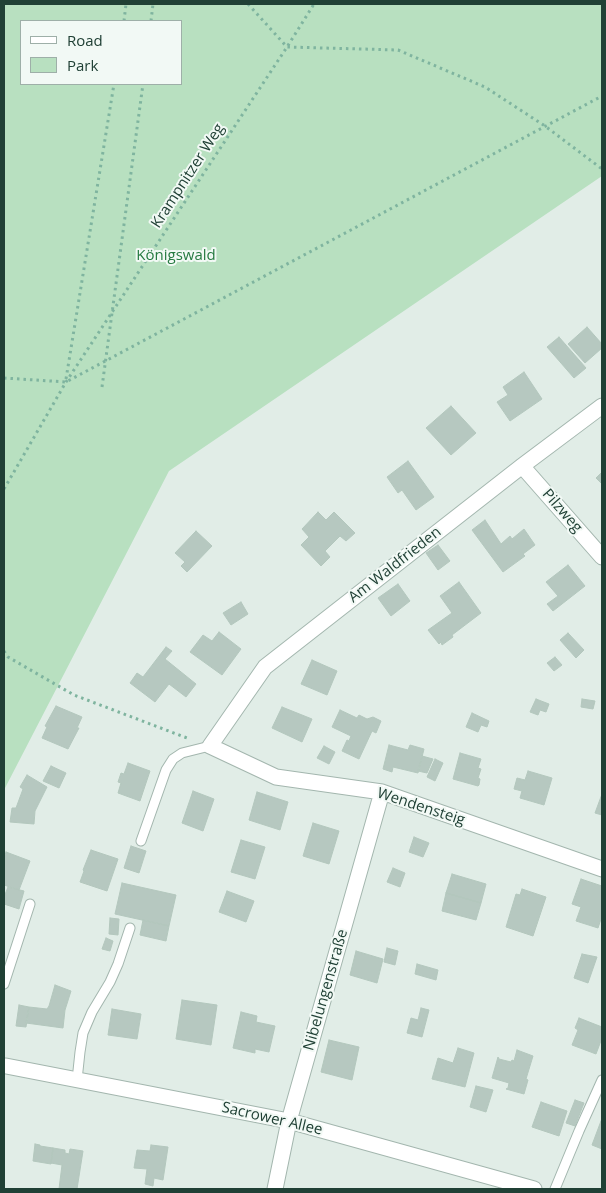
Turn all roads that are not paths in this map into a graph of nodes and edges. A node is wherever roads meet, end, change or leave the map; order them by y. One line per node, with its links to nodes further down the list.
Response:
1 (602, 406): 2 (street, Am Waldfrieden)
2 (522, 466): 3 (street, Pilzweg); 4 (street, Am Waldfrieden)
3 (602, 557)
4 (210, 746): 5 (street, Wendensteig); 6 (lane)
5 (382, 792): 7 (street, Wendensteig); 14 (street, Nibelungenstraße)
6 (141, 841)
7 (602, 869)
8 (30, 904): 10 (lane)
9 (130, 928): 12 (lane)
10 (4, 984)
11 (5, 1066): 12 (street, Sacrower Allee)
12 (77, 1080): 14 (street, Sacrower Allee)
13 (602, 1080): 17 (lane)
14 (289, 1121): 15 (street, Nibelungenstraße); 16 (street, Sacrower Allee)
15 (275, 1189)
16 (534, 1189)
17 (555, 1189)

